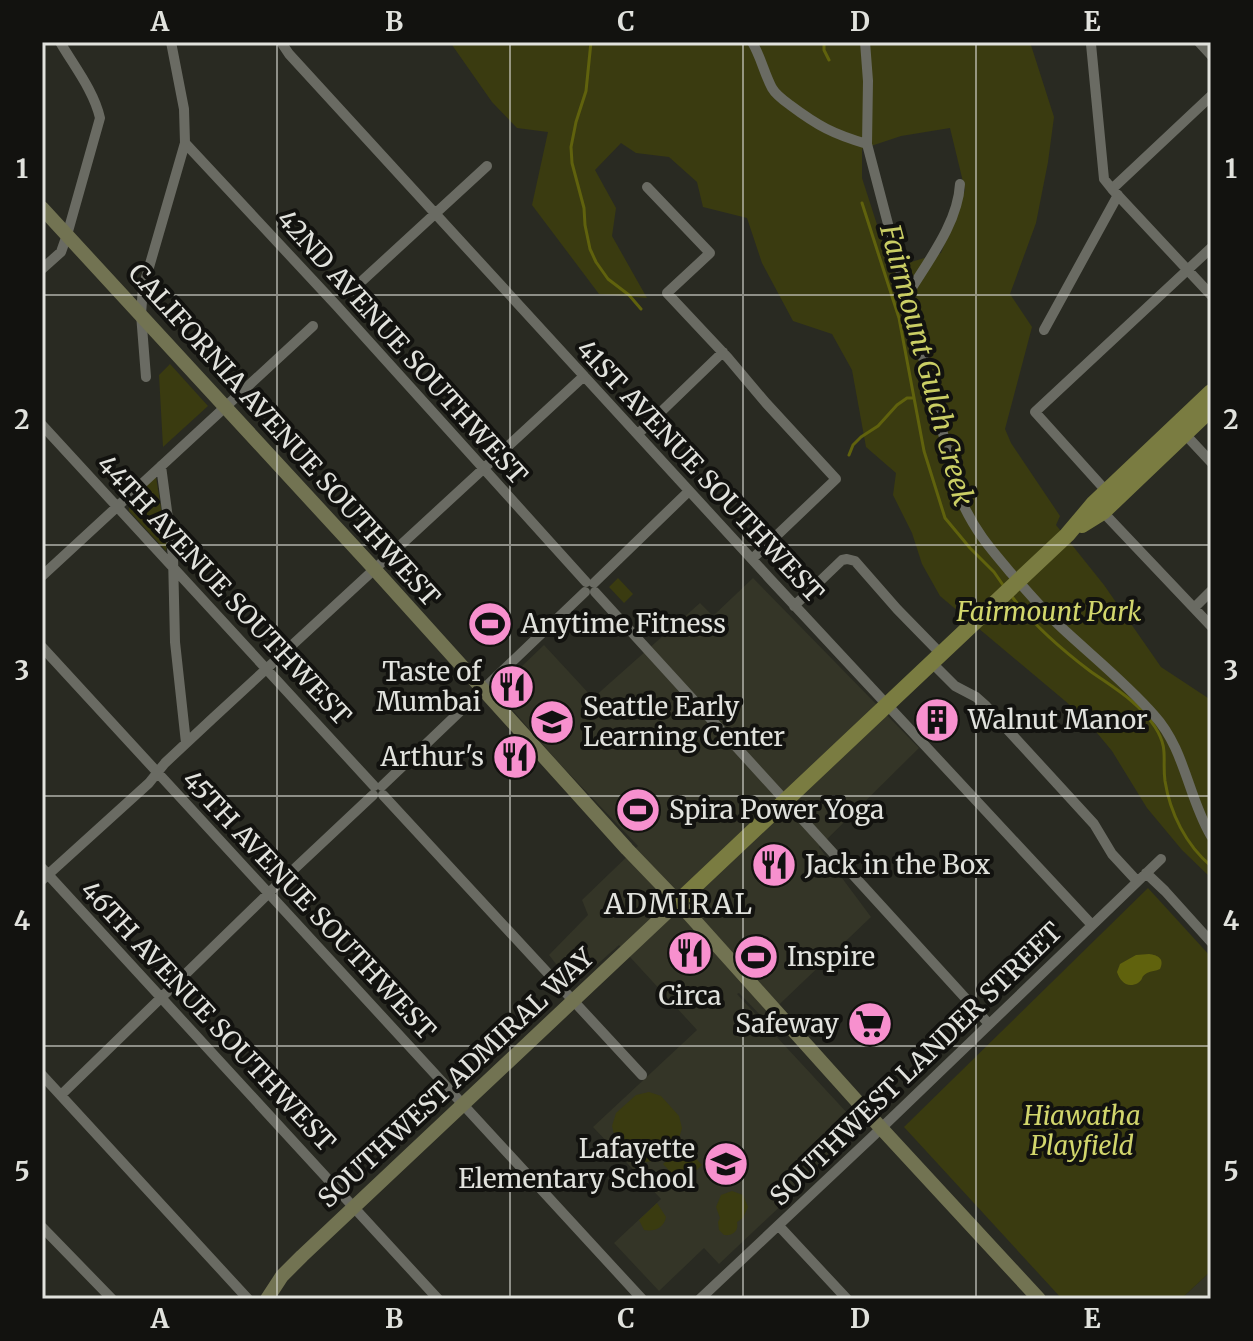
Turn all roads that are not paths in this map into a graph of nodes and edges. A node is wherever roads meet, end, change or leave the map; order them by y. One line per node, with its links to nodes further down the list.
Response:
1 (60, 42): 18 (street)
2 (171, 42): 10 (street)
3 (281, 42): 17 (street, 41ST AVENUE SOUTHWEST)
4 (752, 42): 11 (street)
5 (865, 42): 11 (street)
6 (1199, 42): 8 (street)
7 (1091, 44): 15 (street)
8 (1211, 55)
9 (1211, 96): 15 (street)
10 (185, 143): 25 (street); 39 (street, 42ND AVENUE SOUTHWEST)
11 (867, 144): 23 (street)
12 (487, 166): 17 (street)
13 (960, 184): 23 (street)
14 (647, 187): 28 (street)
15 (1115, 192): 21 (street); 27 (street)
16 (42, 208): 18 (main road, CALIFORNIA AVENUE SOUTHWEST)
17 (434, 215): 22 (street); 29 (street, 41ST AVENUE SOUTHWEST)
18 (67, 235): 20 (street); 25 (main road, CALIFORNIA AVENUE SOUTHWEST)
19 (1211, 248): 21 (street)
20 (42, 269)
21 (1187, 270): 24 (street); 41 (street)
22 (363, 280)
23 (908, 294): 61 (street)
24 (1211, 295)
25 (141, 314): 30 (street); 32 (main road, CALIFORNIA AVENUE SOUTHWEST)
26 (313, 326): 32 (street)
27 (1044, 330)
28 (723, 352): 36 (street); 43 (street)
29 (584, 376): 36 (street, 41ST AVENUE SOUTHWEST); 39 (street)
30 (146, 377)
31 (1211, 392): 35 (main road, SOUTHWEST ADMIRAL WAY)
32 (225, 408): 38 (street); 45 (main road, CALIFORNIA AVENUE SOUTHWEST)
33 (1211, 409): 35 (main road, SOUTHWEST ADMIRAL WAY)
34 (42, 425): 42 (street, 44TH AVENUE SOUTHWEST)
35 (1180, 430): 37 (street); 41 (main road, SOUTHWEST ADMIRAL WAY)
36 (638, 434): 40 (street, 41ST AVENUE SOUTHWEST)
37 (1211, 462)
38 (161, 466): 42 (street); 44 (street)
39 (483, 468): 45 (street); 47 (street, 42ND AVENUE SOUTHWEST)
40 (689, 491): 43 (street, 41ST AVENUE SOUTHWEST); 47 (street)
41 (1104, 501): 50 (street); 53 (main road, SOUTHWEST ADMIRAL WAY)
42 (117, 507): 44 (street, 44TH AVENUE SOUTHWEST); 46 (street)
43 (752, 559): 49 (street, 41ST AVENUE SOUTHWEST)
44 (173, 567): 54 (street, 44TH AVENUE SOUTHWEST); 57 (street)
45 (374, 569): 54 (street); 55 (main road, CALIFORNIA AVENUE SOUTHWEST)
46 (42, 576)
47 (590, 587): 55 (street); 60 (street, 42ND AVENUE SOUTHWEST)
48 (1211, 591): 50 (street)
49 (794, 606): 53 (street); 56 (street, 41ST AVENUE SOUTHWEST)
50 (1194, 608): 51 (street)
51 (1211, 626)
52 (42, 647): 58 (street, 45TH AVENUE SOUTHWEST)
53 (936, 658): 56 (main road, SOUTHWEST ADMIRAL WAY); 65 (street)
54 (267, 668): 57 (street); 59 (street, 44TH AVENUE SOUTHWEST)
55 (482, 690): 59 (street); 67 (main road, CALIFORNIA AVENUE SOUTHWEST)
56 (886, 705): 60 (main road, SOUTHWEST ADMIRAL WAY); 68 (street, 41ST AVENUE SOUTHWEST)
57 (186, 743): 58 (street)
58 (158, 772): 64 (street); 66 (street, 45TH AVENUE SOUTHWEST)
59 (378, 790): 66 (street); 71 (street, 44TH AVENUE SOUTHWEST)
60 (785, 801): 67 (main road, SOUTHWEST ADMIRAL WAY); 72 (street, 42ND AVENUE SOUTHWEST)
61 (1211, 836)
62 (1161, 859): 63 (street, SOUTHWEST LANDER STREET)
63 (1146, 873): 65 (street, SOUTHWEST LANDER STREET); 69 (street)
64 (44, 874): 70 (street, 46TH AVENUE SOUTHWEST)
65 (1137, 881): 68 (street, SOUTHWEST LANDER STREET)
66 (269, 893): 70 (street); 76 (street, 45TH AVENUE SOUTHWEST)
67 (678, 902): 71 (main road, SOUTHWEST ADMIRAL WAY); 77 (main road, CALIFORNIA AVENUE SOUTHWEST)
68 (1092, 925): 72 (street, SOUTHWEST LANDER STREET)
69 (1211, 942)
70 (161, 998): 75 (street); 78 (street, 46TH AVENUE SOUTHWEST)
71 (573, 1001): 74 (street, 44TH AVENUE SOUTHWEST); 76 (main road, SOUTHWEST ADMIRAL WAY)
72 (989, 1024): 77 (street, SOUTHWEST LANDER STREET)
73 (42, 1075): 75 (street)
74 (642, 1075)
75 (61, 1095): 82 (street)
76 (463, 1106): 78 (main road, SOUTHWEST ADMIRAL WAY); 85 (street, 45TH AVENUE SOUTHWEST)
77 (881, 1128): 79 (street, SOUTHWEST LANDER STREET); 88 (main road, CALIFORNIA AVENUE SOUTHWEST)
78 (353, 1207): 83 (main road, SOUTHWEST ADMIRAL WAY); 84 (street, 46TH AVENUE SOUTHWEST)
79 (779, 1226): 86 (street, SOUTHWEST LANDER STREET); 87 (street)
80 (42, 1227): 81 (street)
81 (112, 1299)
82 (248, 1299)
83 (267, 1299)
84 (438, 1299)
85 (642, 1299)
86 (700, 1299)
87 (847, 1299)
88 (1039, 1299)

